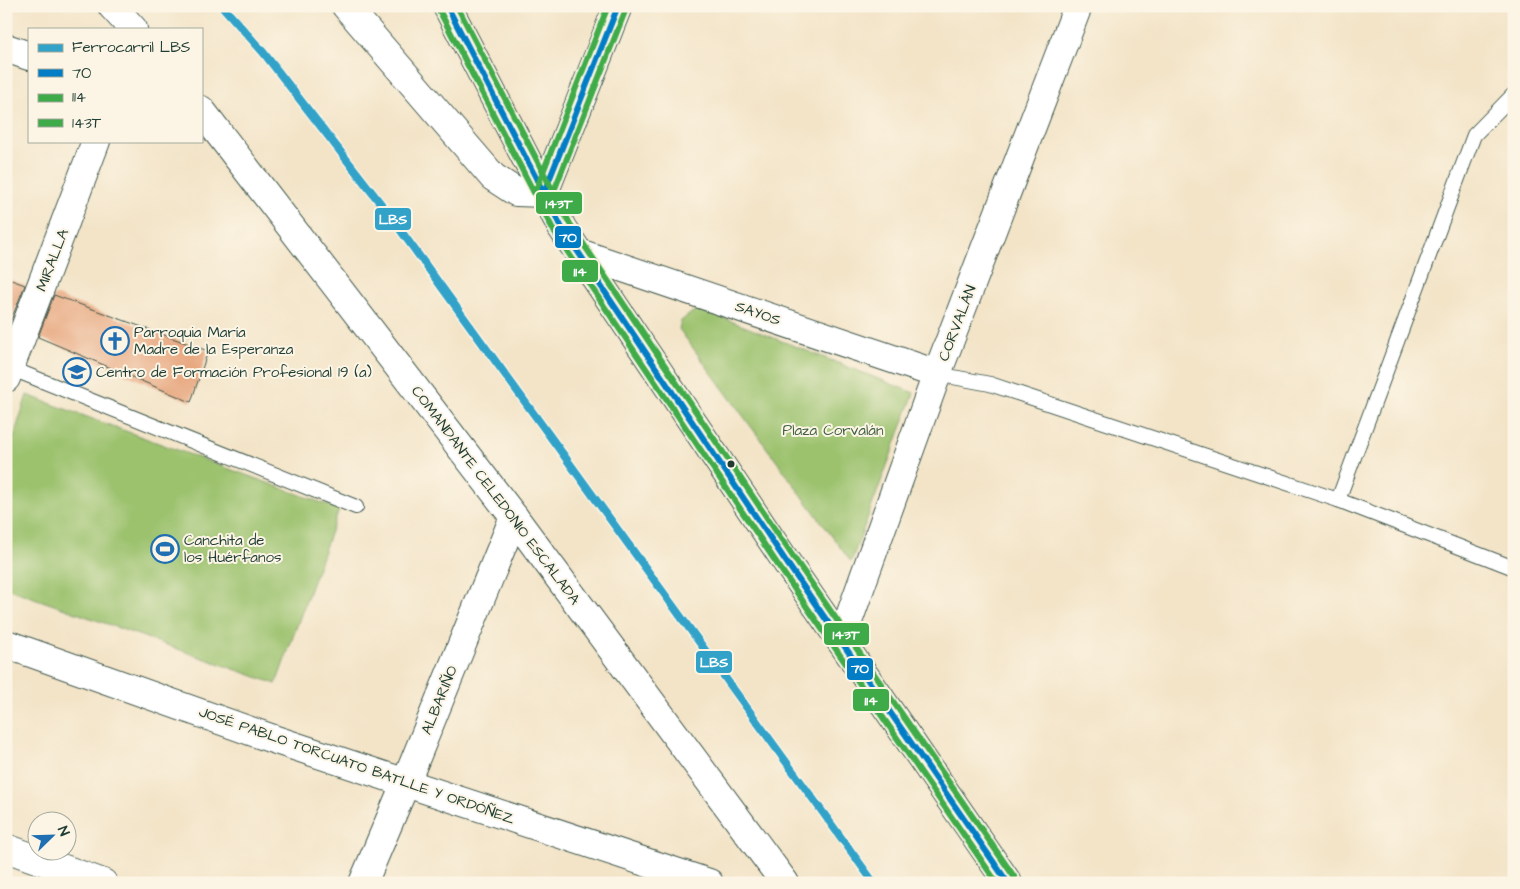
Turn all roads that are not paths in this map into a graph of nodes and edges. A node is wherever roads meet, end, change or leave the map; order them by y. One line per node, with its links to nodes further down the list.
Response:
1 (112, 6): 6 (street)
2 (346, 6): 12 (street)
3 (447, 6): 12 (street)
4 (618, 6): 12 (street)
5 (1078, 6): 15 (street, CORVALÁN)
6 (132, 28)
7 (6, 48): 8 (street)
8 (28, 56)
9 (1514, 94): 16 (lane)
10 (202, 111): 18 (street, COMANDANTE CELEDONIO ESCALADA)
11 (96, 142): 14 (street, MIRALLA)
12 (544, 193): 13 (street)
13 (578, 253): 15 (street, SAYOS); 20 (street)
14 (8, 373): 17 (lane)
15 (938, 374): 16 (lane); 20 (street, CORVALÁN)
16 (1338, 500): 19 (lane)
17 (356, 507)
18 (514, 517): 22 (street, ALBARIÑO); 24 (street, COMANDANTE CELEDONIO ESCALADA)
19 (1514, 568)
20 (841, 642): 28 (street)
21 (6, 644): 22 (street, JOSÉ PABLO TORCUATO BATLLE Y ORDÓÑEZ)
22 (406, 782): 26 (street, ALBARIÑO); 27 (street, JOSÉ PABLO TORCUATO BATLLE Y ORDÓÑEZ)
23 (6, 848): 25 (street)
24 (774, 880)
25 (103, 883)
26 (363, 883)
27 (709, 883)
28 (1008, 883)

